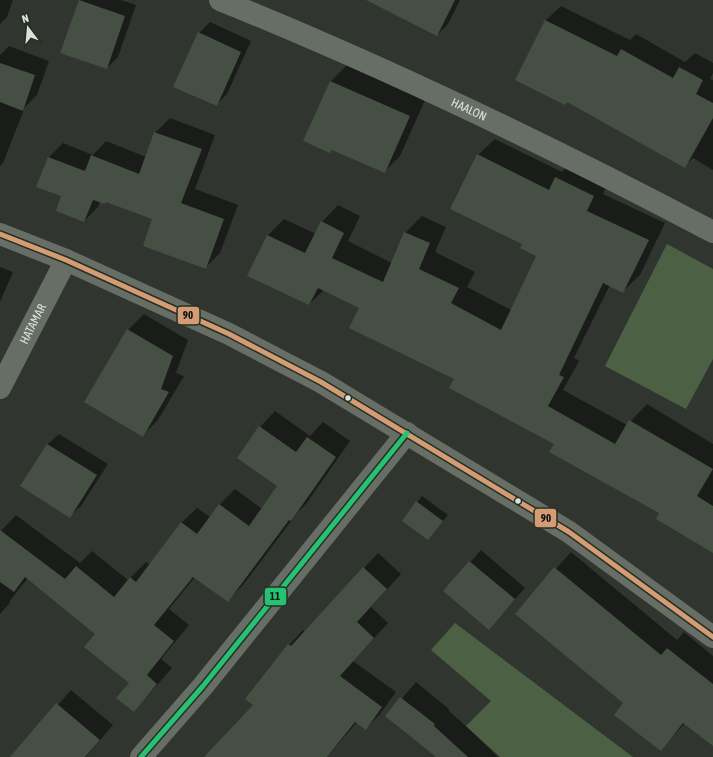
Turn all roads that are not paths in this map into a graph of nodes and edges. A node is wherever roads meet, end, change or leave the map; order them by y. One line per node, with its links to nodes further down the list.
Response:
1 (220, 0): 2 (street, HAALON)
2 (713, 232)
3 (0, 234): 4 (street)
4 (66, 260): 5 (street, HATAMAR); 6 (street)
5 (0, 388)
6 (407, 433): 7 (street); 8 (street)
7 (713, 637)
8 (142, 757)

